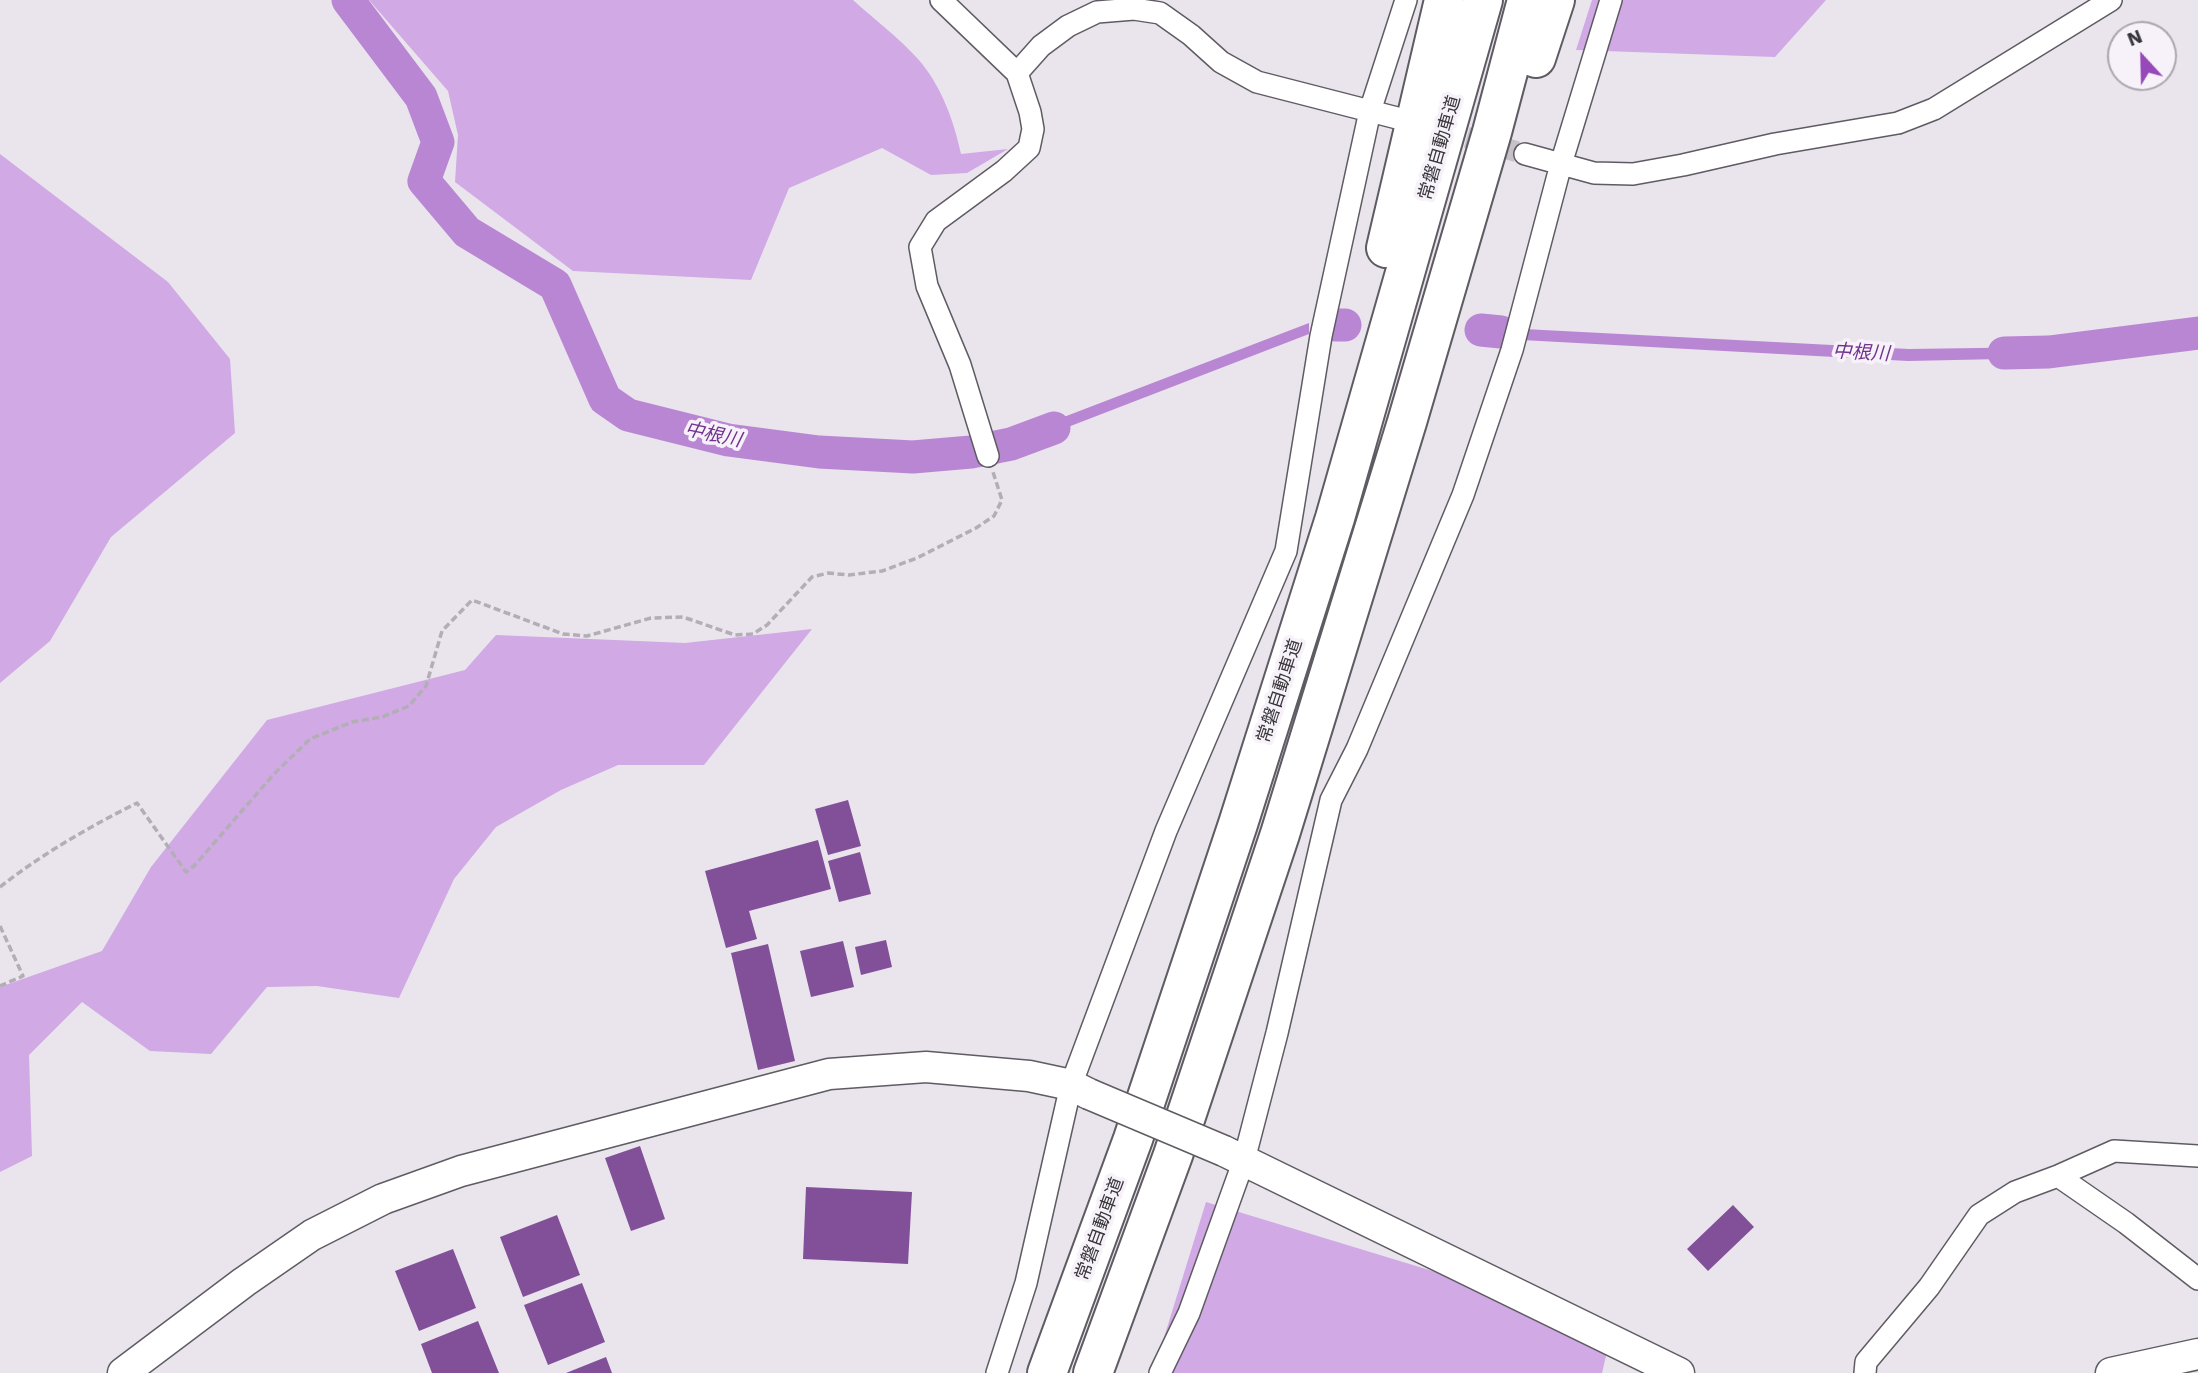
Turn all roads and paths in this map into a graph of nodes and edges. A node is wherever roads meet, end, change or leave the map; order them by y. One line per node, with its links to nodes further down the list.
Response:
1 (941, 0): 9 (street)
2 (1406, 0): 10 (street)
3 (1444, 0): 16 (highway)
4 (1483, 0): 16 (highway, 常磐自動車道)
5 (1527, 0): 14 (highway)
6 (1555, 0): 14 (highway)
7 (1611, 0): 13 (street)
8 (2111, 0): 13 (street)
9 (1017, 73): 10 (street); 15 (street)
10 (1370, 111): 11 (street); 20 (street)
11 (1401, 119)
12 (1525, 154): 13 (street)
13 (1561, 164): 21 (street)
14 (1407, 422): 29 (highway)
15 (986, 448): 17 (path)
16 (1335, 518): 28 (highway, 常磐自動車道)
17 (0, 887)
18 (0, 926): 19 (path)
19 (0, 986)
20 (1080, 1089): 21 (street, bridge); 26 (street); 27 (street)
21 (1234, 1155): 30 (street); 31 (street)
22 (2198, 1156): 23 (street)
23 (2058, 1177): 24 (street); 32 (street)
24 (2198, 1279)
25 (2198, 1354): 33 (street)
26 (123, 1373)
27 (996, 1373)
28 (1047, 1373)
29 (1093, 1373)
30 (1160, 1373)
31 (1679, 1373)
32 (1865, 1373)
33 (2111, 1373)

